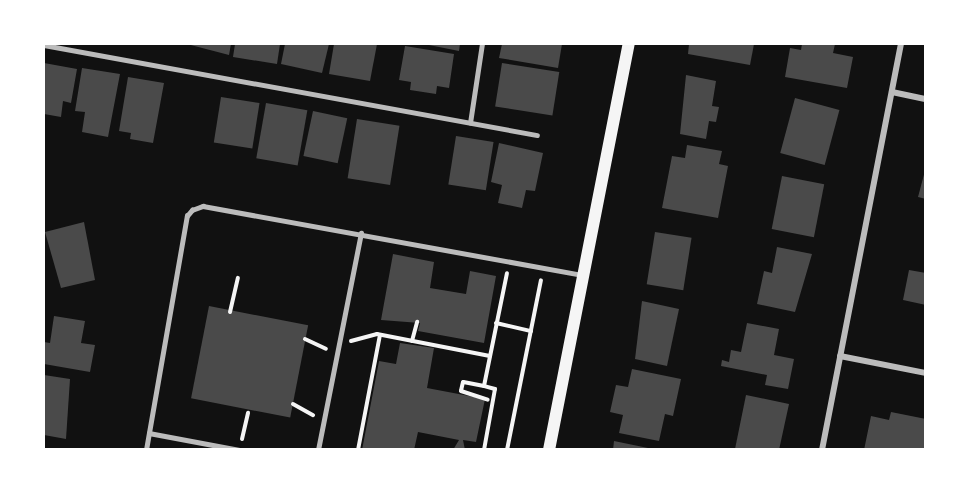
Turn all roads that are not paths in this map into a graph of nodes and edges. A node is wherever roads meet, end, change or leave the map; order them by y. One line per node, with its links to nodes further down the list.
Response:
1 (482, 44): 7 (lane)
2 (629, 44): 10 (main road)
3 (901, 44): 5 (street)
4 (44, 45): 7 (lane)
5 (892, 92): 6 (street); 11 (street)
6 (926, 99)
7 (470, 123): 8 (lane)
8 (537, 135)
9 (361, 233): 10 (lane); 13 (lane); 16 (lane)
10 (583, 275): 17 (main road)
11 (840, 356): 12 (street); 18 (street)
12 (926, 373)
13 (149, 433): 14 (lane); 15 (lane)
14 (146, 450)
15 (240, 450)
16 (318, 450)
17 (549, 450)
18 (822, 450)

